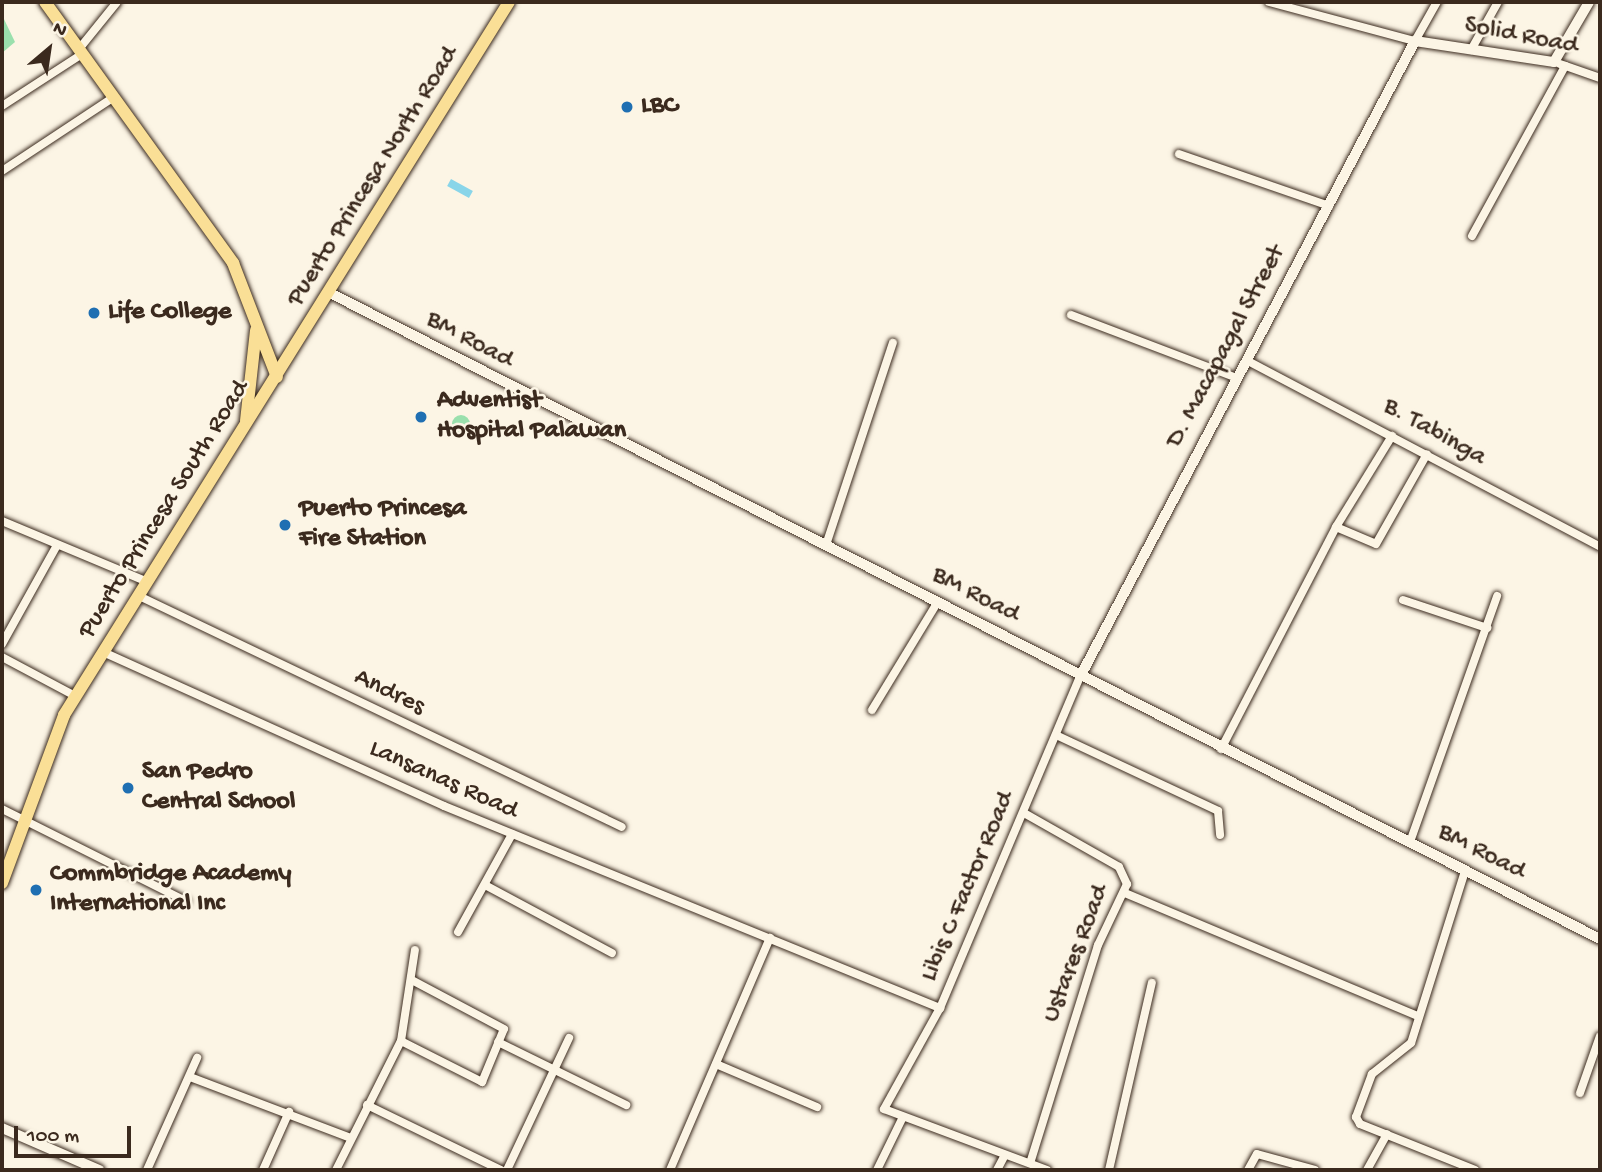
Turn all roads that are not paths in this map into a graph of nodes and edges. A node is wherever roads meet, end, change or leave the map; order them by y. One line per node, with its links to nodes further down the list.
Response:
1 (45, 2): 10 (main road, Puerto Princesa South Road)
2 (117, 2): 10 (street)
3 (509, 2): 19 (main road, Puerto Princesa North Road)
4 (1269, 2): 8 (street, Solid Road)
5 (1437, 2): 8 (street)
6 (1499, 2): 9 (street)
7 (1589, 2): 11 (street)
8 (1415, 41): 9 (street, Solid Road); 17 (street, D. Macapagal Street)
9 (1471, 50): 11 (street, Solid Road)
10 (80, 51): 13 (main road, Puerto Princesa South Road); 14 (street)
11 (1560, 64): 12 (street, Solid Road); 18 (street)
12 (1600, 78)
13 (114, 97): 16 (street); 21 (main road, Puerto Princesa South Road)
14 (2, 106)
15 (1179, 154): 17 (street)
16 (2, 171)
17 (1329, 206): 23 (street, D. Macapagal Street)
18 (1472, 236)
19 (330, 293): 24 (main road, Puerto Princesa North Road); 32 (street, BM Road)
20 (1071, 315): 25 (street)
21 (256, 322): 24 (main road, Puerto Princesa South Road); 26 (main road)
22 (892, 343): 32 (street)
23 (1246, 360): 25 (street, D. Macapagal Street); 27 (street, B. Tabinga)
24 (277, 377): 26 (main road, Puerto Princesa South Road)
25 (1237, 378): 43 (street, D. Macapagal Street)
26 (246, 425): 34 (main road, Puerto Princesa South Road)
27 (1392, 436): 28 (street, B. Tabinga); 30 (street)
28 (1427, 454): 30 (street); 33 (street, B. Tabinga)
29 (2, 521): 31 (street)
30 (1336, 527): 47 (street)
31 (57, 545): 34 (street); 40 (street)
32 (826, 545): 38 (street, BM Road)
33 (1600, 547)
34 (148, 582): 35 (main road, Puerto Princesa South Road)
35 (139, 596): 41 (main road, Puerto Princesa South Road); 51 (street, Andres)
36 (1497, 596): 39 (street)
37 (1403, 600): 39 (street)
38 (937, 603): 43 (street, BM Road); 45 (street)
39 (1487, 628): 54 (street)
40 (2, 645)
41 (103, 652): 44 (main road, Puerto Princesa South Road); 52 (street, Lansanas Road)
42 (2, 657): 44 (street)
43 (1081, 676): 46 (street, Libis C Factor Road); 47 (street, BM Road)
44 (75, 696): 50 (main road, Puerto Princesa South Road)
45 (873, 710)
46 (1056, 735): 49 (street, Libis C Factor Road); 53 (street)
47 (1221, 749): 54 (street, BM Road)
48 (2, 809): 50 (street)
49 (1024, 813): 58 (street, Ustares Road); 67 (street, Libis C Factor Road)
50 (24, 820): 56 (main road, Puerto Princesa South Road); 59 (street)
51 (622, 827)
52 (512, 834): 57 (street); 61 (street, Lansanas Road)
53 (1220, 835)
54 (1410, 842): 55 (street, BM Road)
55 (1465, 871): 62 (street, BM Road); 68 (street)
56 (2, 883)
57 (485, 885): 60 (street); 64 (street)
58 (1125, 893): 68 (street); 87 (street, Ustares Road)
59 (186, 901)
60 (458, 932)
61 (770, 938): 67 (street, Lansanas Road); 74 (street)
62 (1600, 939)
63 (415, 950): 65 (street)
64 (612, 953)
65 (412, 981): 71 (street); 72 (street)
66 (1152, 984): 97 (street)
67 (940, 1008): 82 (street, Libis C Factor Road)
68 (1417, 1016): 84 (street)
69 (1600, 1036): 77 (street)
70 (569, 1038): 75 (street)
71 (401, 1041): 72 (street); 78 (street)
72 (498, 1042): 75 (street)
73 (197, 1058): 76 (street)
74 (716, 1064): 80 (street); 93 (street)
75 (555, 1070): 79 (street); 92 (street)
76 (190, 1077): 81 (street); 89 (street)
77 (1580, 1093)
78 (366, 1105): 85 (street); 92 (street)
79 (626, 1105)
80 (817, 1107)
81 (289, 1112): 85 (street); 90 (street)
82 (902, 1119): 86 (street); 94 (street)
83 (2, 1128): 88 (street)
84 (1387, 1134): 100 (street); 101 (street)
85 (351, 1138): 91 (street)
86 (1005, 1155): 87 (street); 95 (street)
87 (1030, 1163): 96 (street)
88 (99, 1170)
89 (147, 1170)
90 (263, 1170)
91 (336, 1170)
92 (501, 1170)
93 (670, 1170)
94 (877, 1170)
95 (997, 1170)
96 (1047, 1170)
97 (1109, 1170)
98 (1248, 1170): 99 (street)
99 (1315, 1170)
100 (1367, 1170)
101 (1475, 1170)

